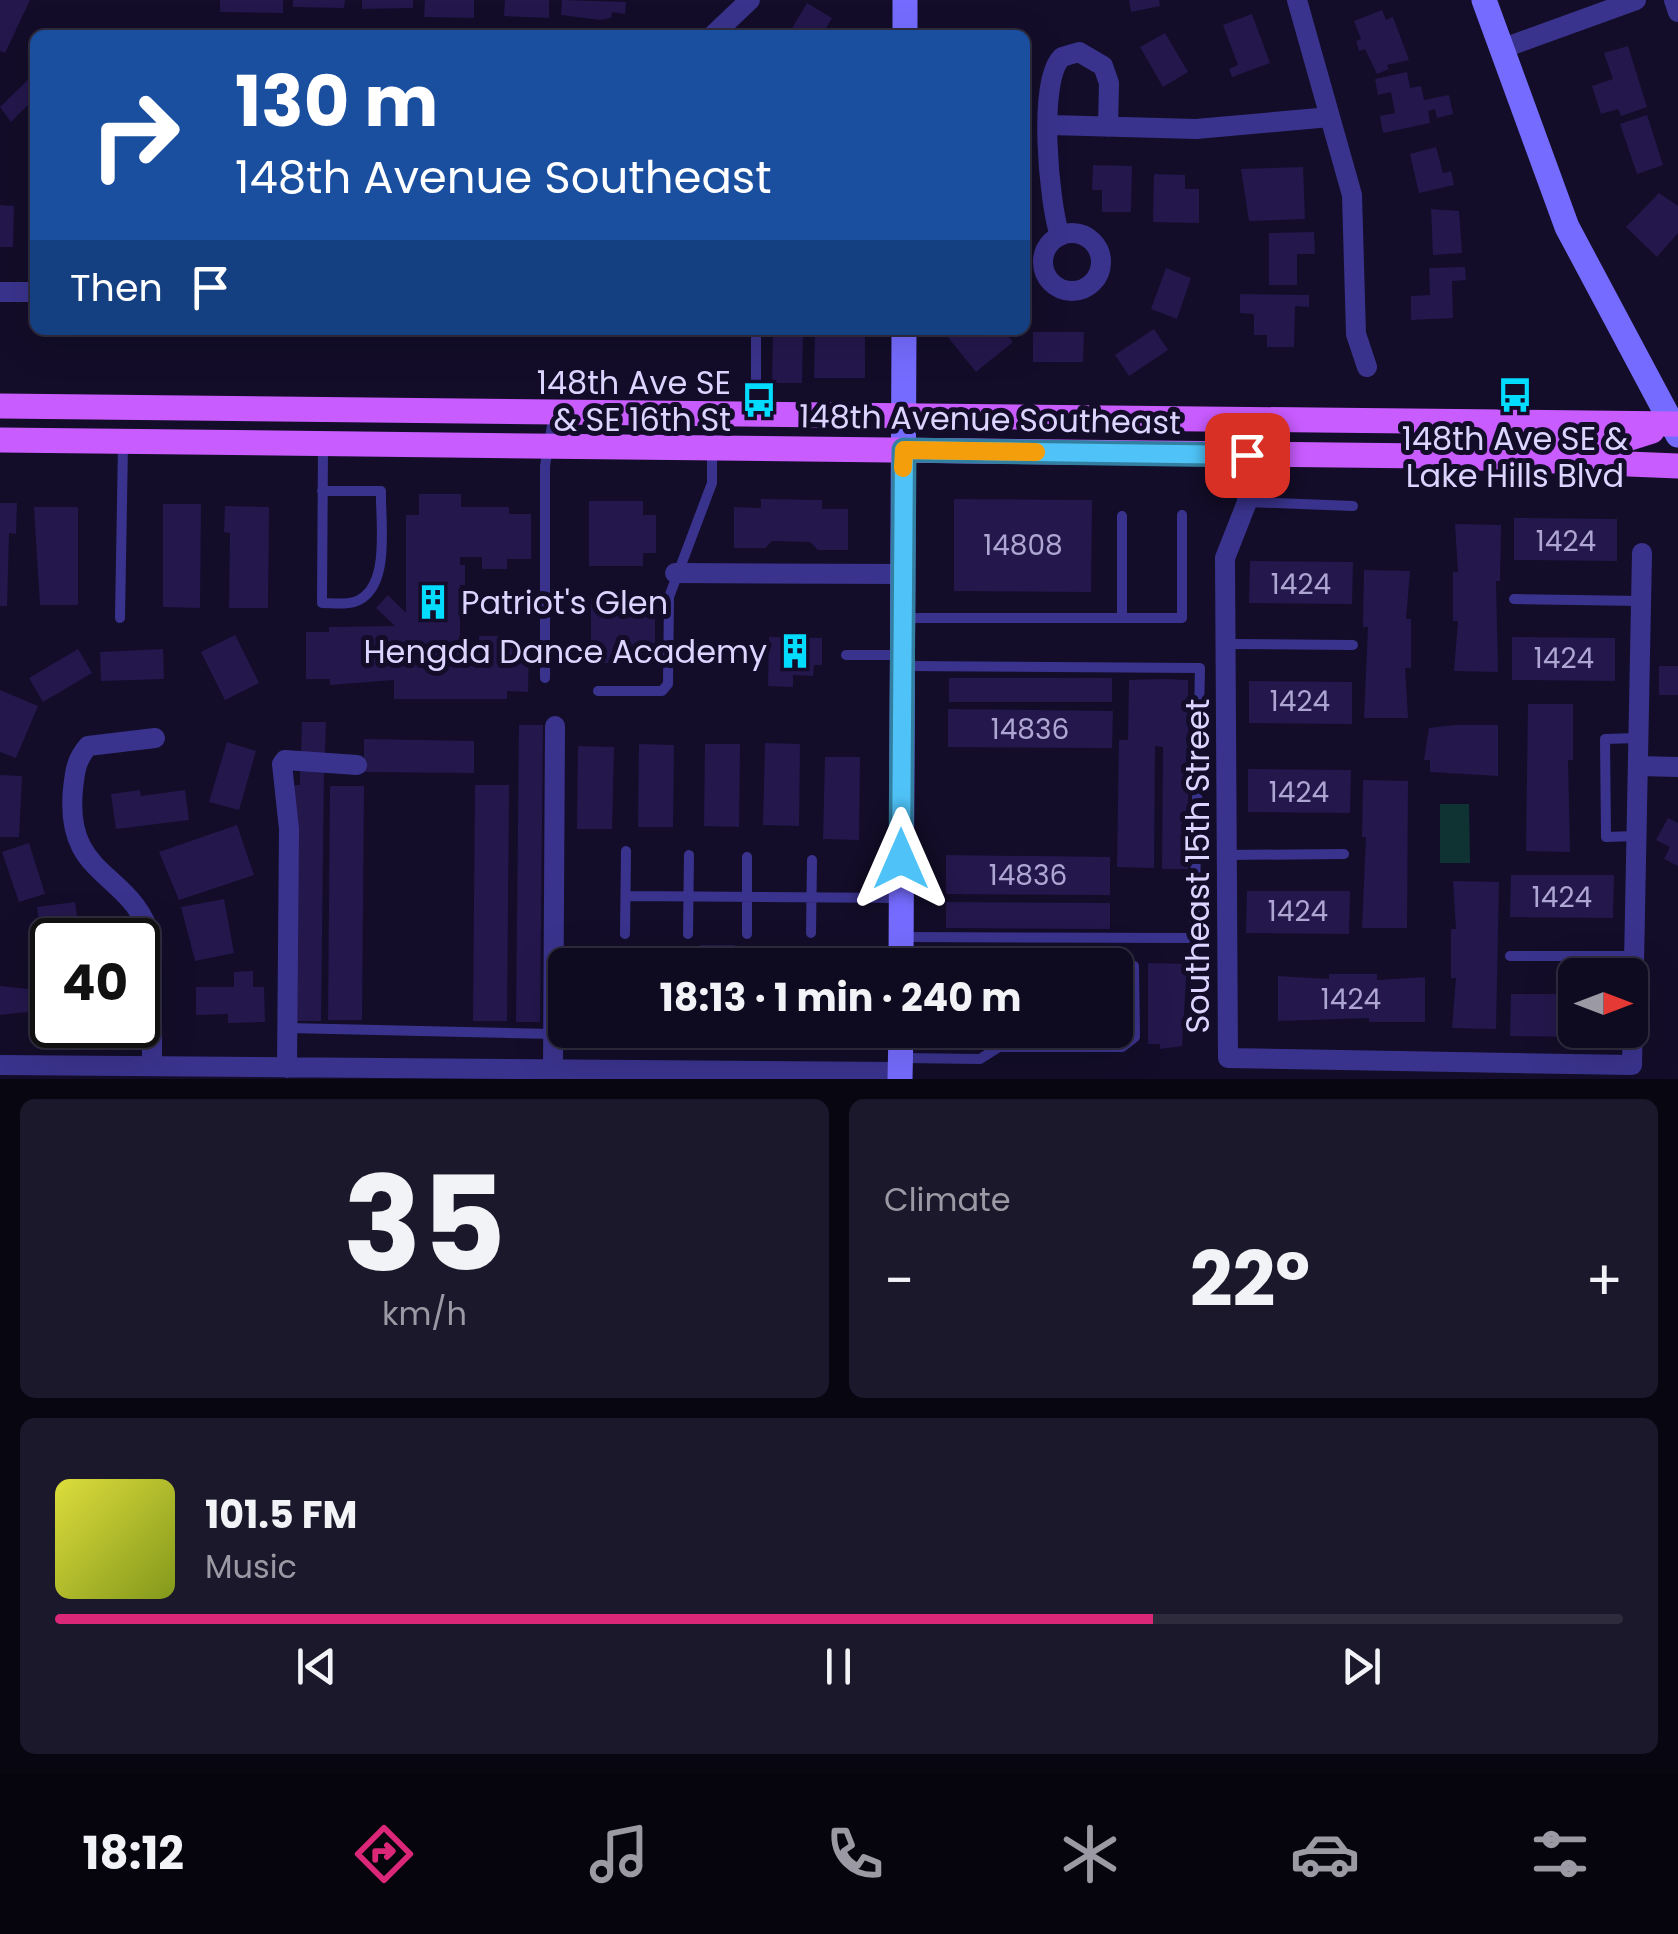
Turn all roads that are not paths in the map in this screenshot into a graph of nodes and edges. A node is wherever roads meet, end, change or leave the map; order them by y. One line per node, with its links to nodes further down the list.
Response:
1 (750, 0): 8 (street)
2 (905, 0): 9 (street)
3 (1297, 0): 11 (street)
4 (1484, 0): 10 (street)
5 (1636, 0): 10 (street)
6 (1674, 0): 7 (street)
7 (1678, 12)
8 (719, 30)
9 (905, 30)
10 (1500, 49): 24 (street)
11 (1330, 116): 13 (street); 19 (street)
12 (1050, 125): 13 (street); 13 (street); 14 (street)
13 (1108, 127)
14 (1060, 236)
15 (0, 292): 16 (street)
16 (30, 292)
17 (756, 335): 20 (lane)
18 (904, 335): 23 (street)
19 (1367, 367)
20 (756, 382)
21 (0, 406): 22 (main road, 148th Avenue Southeast)
22 (554, 412): 23 (main road, 148th Avenue Southeast); 28 (lane)
23 (904, 414): 24 (main road, 148th Avenue Southeast); 30 (street)
24 (1676, 428): 32 (main road)
25 (0, 440): 26 (main road, 148th Avenue Southeast)
26 (123, 443): 27 (main road, 148th Avenue Southeast); 44 (lane)
27 (323, 444): 28 (main road, 148th Avenue Southeast); 34 (lane)
28 (548, 446): 29 (main road, 148th Avenue Southeast); 51 (lane)
29 (712, 448): 30 (main road, 148th Avenue Southeast); 40 (lane)
30 (904, 450): 31 (main road, 148th Avenue Southeast); 41 (street)
31 (1247, 455): 32 (main road, 148th Avenue Southeast); 35 (street, Southeast 15th Street)
32 (1426, 456): 33 (main road, 148th Avenue Southeast)
33 (1678, 466)
34 (322, 491): 34 (lane)
35 (1247, 502): 36 (lane); 47 (street, Southeast 15th Street)
36 (1353, 506)
37 (1182, 515): 46 (lane)
38 (1122, 516): 46 (lane)
39 (1642, 553): 43 (street)
40 (675, 573): 41 (street); 52 (lane)
41 (902, 574): 45 (street)
42 (1514, 600): 43 (lane)
43 (1642, 601): 55 (street)
44 (120, 618)
45 (902, 618): 46 (lane); 50 (street)
46 (1122, 618)
47 (1226, 644): 48 (lane); 63 (street, Southeast 15th Street)
48 (1352, 645)
49 (846, 655): 50 (lane)
50 (902, 661): 70 (street); 75 (lane)
51 (545, 678)
52 (598, 691)
53 (555, 726): 76 (street)
54 (155, 738): 87 (street)
55 (1638, 738): 57 (street); 59 (lane)
56 (356, 765): 81 (street)
57 (1638, 766): 58 (street); 59 (street)
58 (1678, 766)
59 (1636, 836): 79 (street)
60 (626, 851): 66 (lane)
61 (1344, 854): 63 (lane)
62 (689, 855): 67 (lane)
63 (1227, 855): 79 (street, Southeast 15th Street)
64 (747, 858): 68 (lane)
65 (812, 860): 69 (lane)
66 (626, 896): 67 (lane); 72 (lane)
67 (688, 897): 68 (lane); 73 (lane)
68 (747, 898): 69 (lane); 74 (lane)
69 (812, 898): 70 (lane); 71 (lane)
70 (901, 898): 75 (street)
71 (812, 932)
72 (625, 934)
73 (688, 934)
74 (746, 934)
75 (901, 937): 77 (street)
76 (554, 948)
77 (901, 948)
78 (1510, 956): 79 (lane)
79 (1634, 956)
80 (1134, 966): 83 (lane)
81 (288, 1028): 82 (lane); 90 (street)
82 (548, 1034)
83 (1133, 1038)
84 (553, 1048): 88 (street)
85 (997, 1048): 89 (lane)
86 (0, 1065): 87 (street)
87 (152, 1066): 90 (street)
88 (553, 1070): 89 (street); 90 (street)
89 (900, 1070)
90 (277, 1072)

